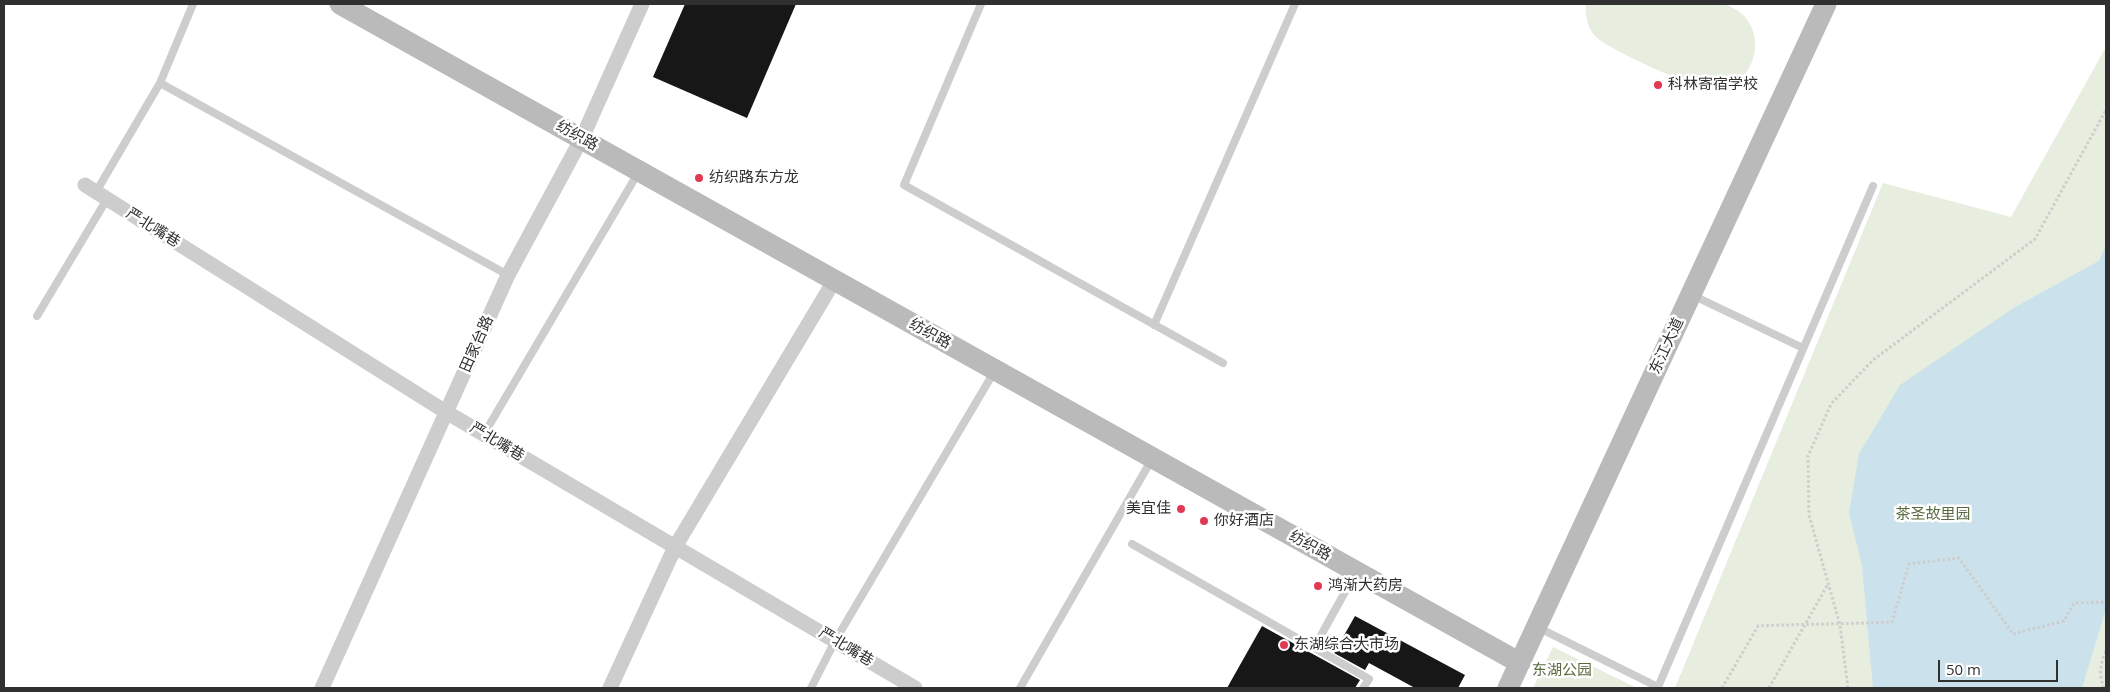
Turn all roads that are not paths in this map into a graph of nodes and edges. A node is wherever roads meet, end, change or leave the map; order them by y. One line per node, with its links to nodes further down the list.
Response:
1 (194, 4): 7 (lane)
2 (642, 4): 8 (street, 田家台路)
3 (981, 4): 16 (lane)
4 (1295, 4): 16 (lane)
5 (1826, 4): 14 (street, 东江大道)
6 (350, 6): 8 (street, 纺织路)
7 (160, 83): 11 (lane); 12 (lane)
8 (582, 138): 9 (street, 纺织路); 12 (street, 田家台路)
9 (639, 170): 13 (street, 纺织路); 21 (lane)
10 (1873, 186): 17 (lane)
11 (96, 192): 15 (lane); 20 (street, 严北嘴巷)
12 (508, 275): 20 (street, 田家台路)
13 (834, 281): 19 (street, 纺织路); 24 (street)
14 (1691, 294): 17 (lane); 26 (street, 东江大道)
15 (37, 316)
16 (1154, 325): 18 (lane)
17 (1804, 348): 26 (lane)
18 (1223, 364)
19 (995, 371): 22 (street, 纺织路); 27 (lane)
20 (446, 412): 21 (street, 严北嘴巷); 30 (street, 田家台路)
21 (484, 434): 24 (street, 严北嘴巷)
22 (1152, 459): 25 (street, 纺织路); 34 (lane)
23 (1132, 544): 28 (lane)
24 (676, 547): 27 (street, 严北嘴巷); 31 (street)
25 (1356, 572): 28 (lane); 29 (street, 纺织路)
26 (1537, 627): 29 (street, 东江大道)
27 (835, 642): 32 (lane); 33 (street, 严北嘴巷)
28 (1314, 648): 35 (lane)
29 (1520, 663): 36 (street, 东江大道)
30 (322, 688)
31 (610, 688)
32 (811, 688)
33 (914, 688)
34 (1020, 688)
35 (1363, 688)
36 (1508, 688)

